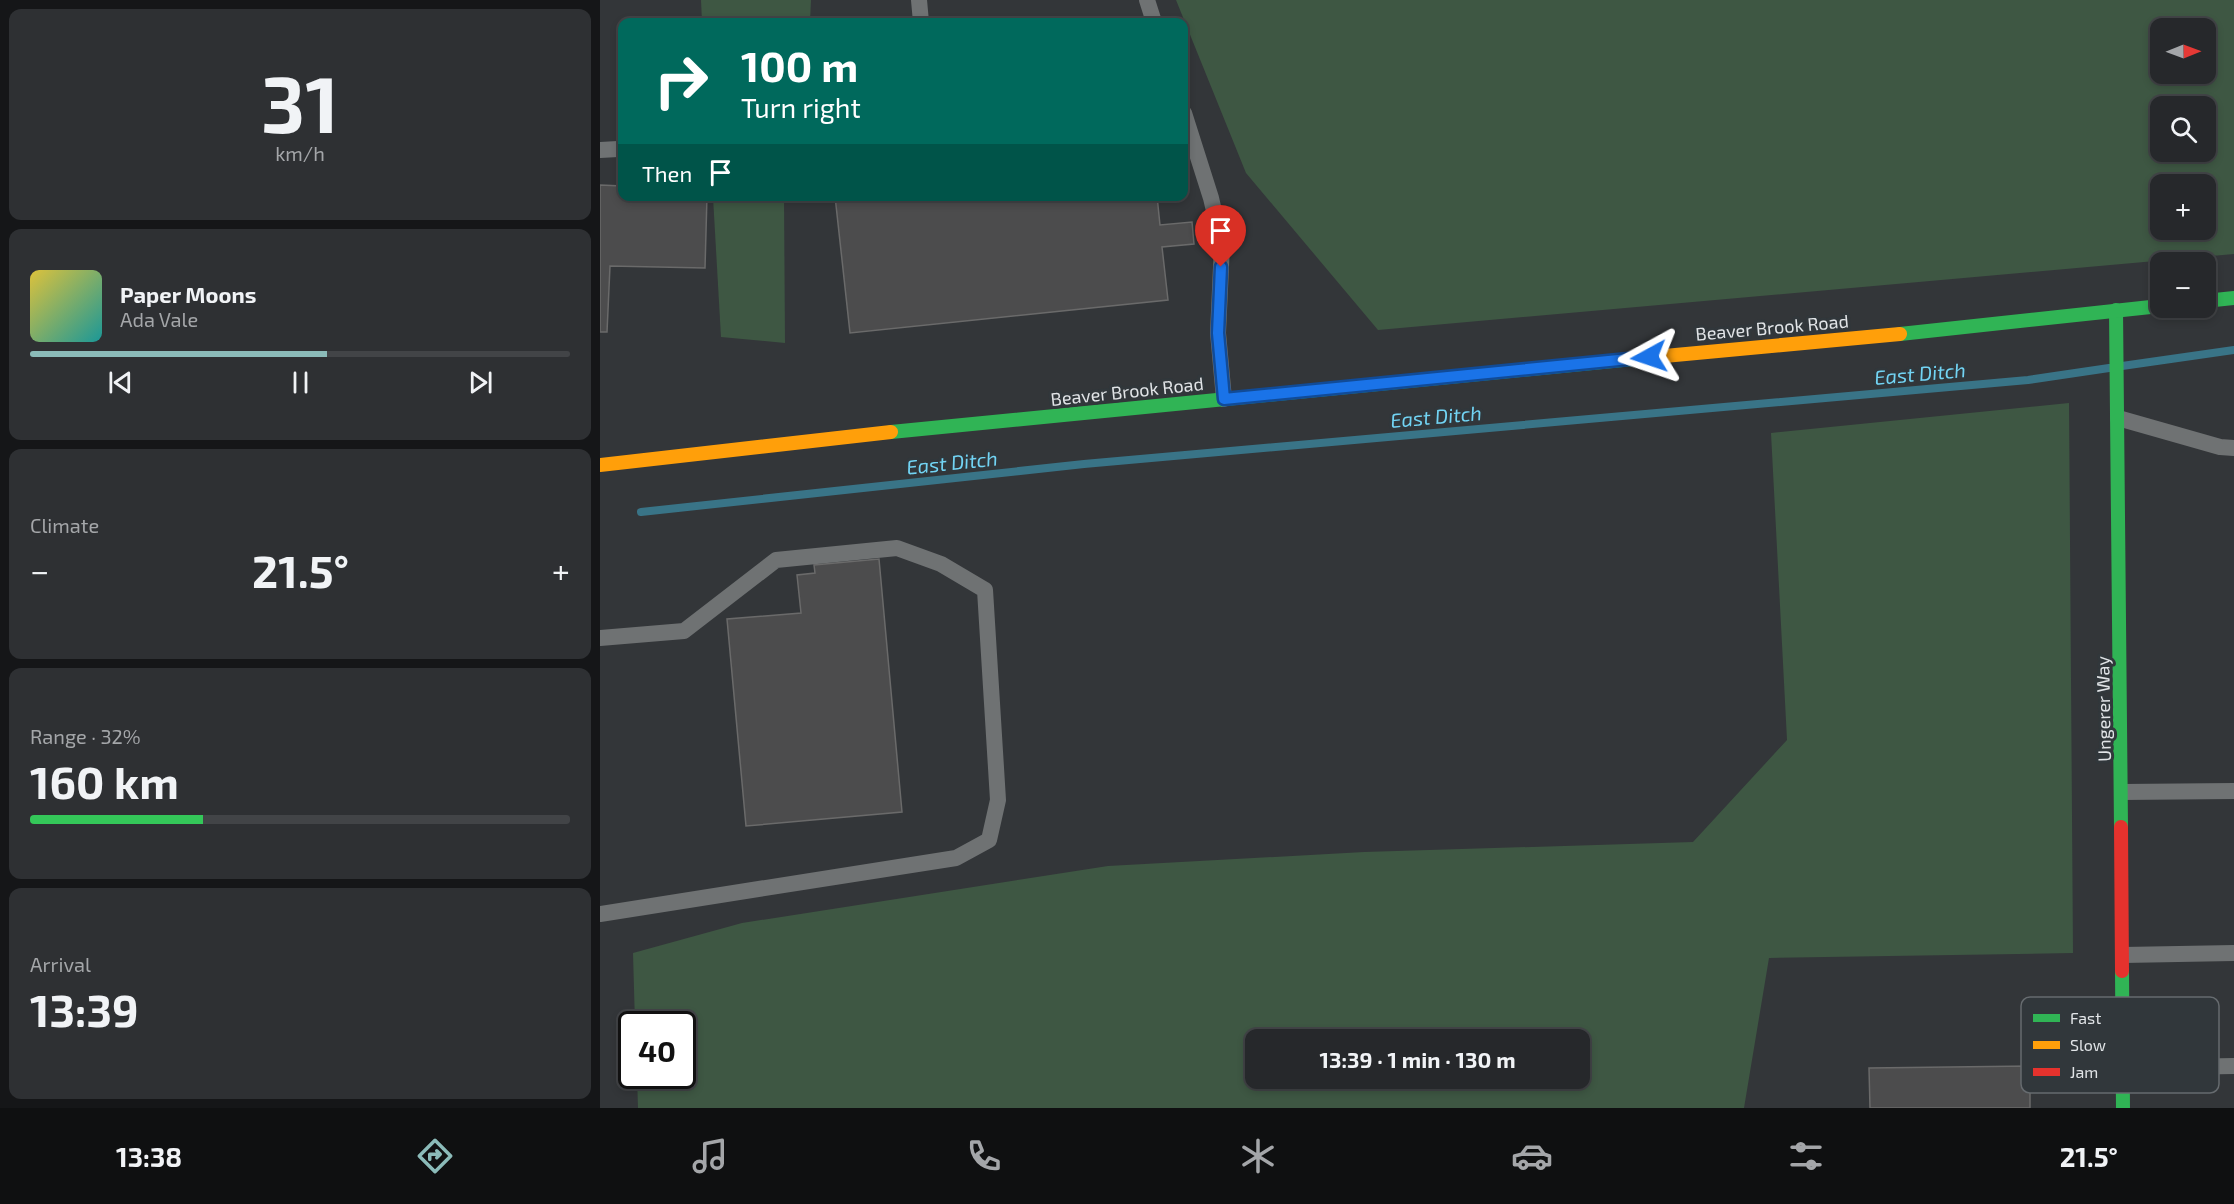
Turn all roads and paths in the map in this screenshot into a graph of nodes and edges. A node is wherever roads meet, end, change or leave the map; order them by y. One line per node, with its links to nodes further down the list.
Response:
1 (919, 0): 3 (lane)
2 (1147, 0): 4 (lane)
3 (921, 18)
4 (1153, 18)
5 (1188, 126): 12 (lane)
6 (618, 149): 7 (lane)
7 (600, 150)
8 (2234, 298): 9 (street)
9 (2216, 300)
10 (2150, 307): 11 (street, Beaver Brook Road)
11 (2116, 310): 12 (street, Beaver Brook Road); 13 (street, Ungerer Way)
12 (1224, 399): 15 (street, Beaver Brook Road)
13 (2118, 418): 14 (lane); 18 (street, Ungerer Way)
14 (2234, 448)
15 (600, 465)
16 (600, 638): 19 (lane)
17 (2234, 791): 18 (lane)
18 (2122, 792): 21 (street, Ungerer Way)
19 (600, 914)
20 (2234, 953): 21 (lane)
21 (2123, 955): 22 (street, Ungerer Way)
22 (2123, 997)
23 (2219, 1066): 24 (lane)
24 (2234, 1066)

